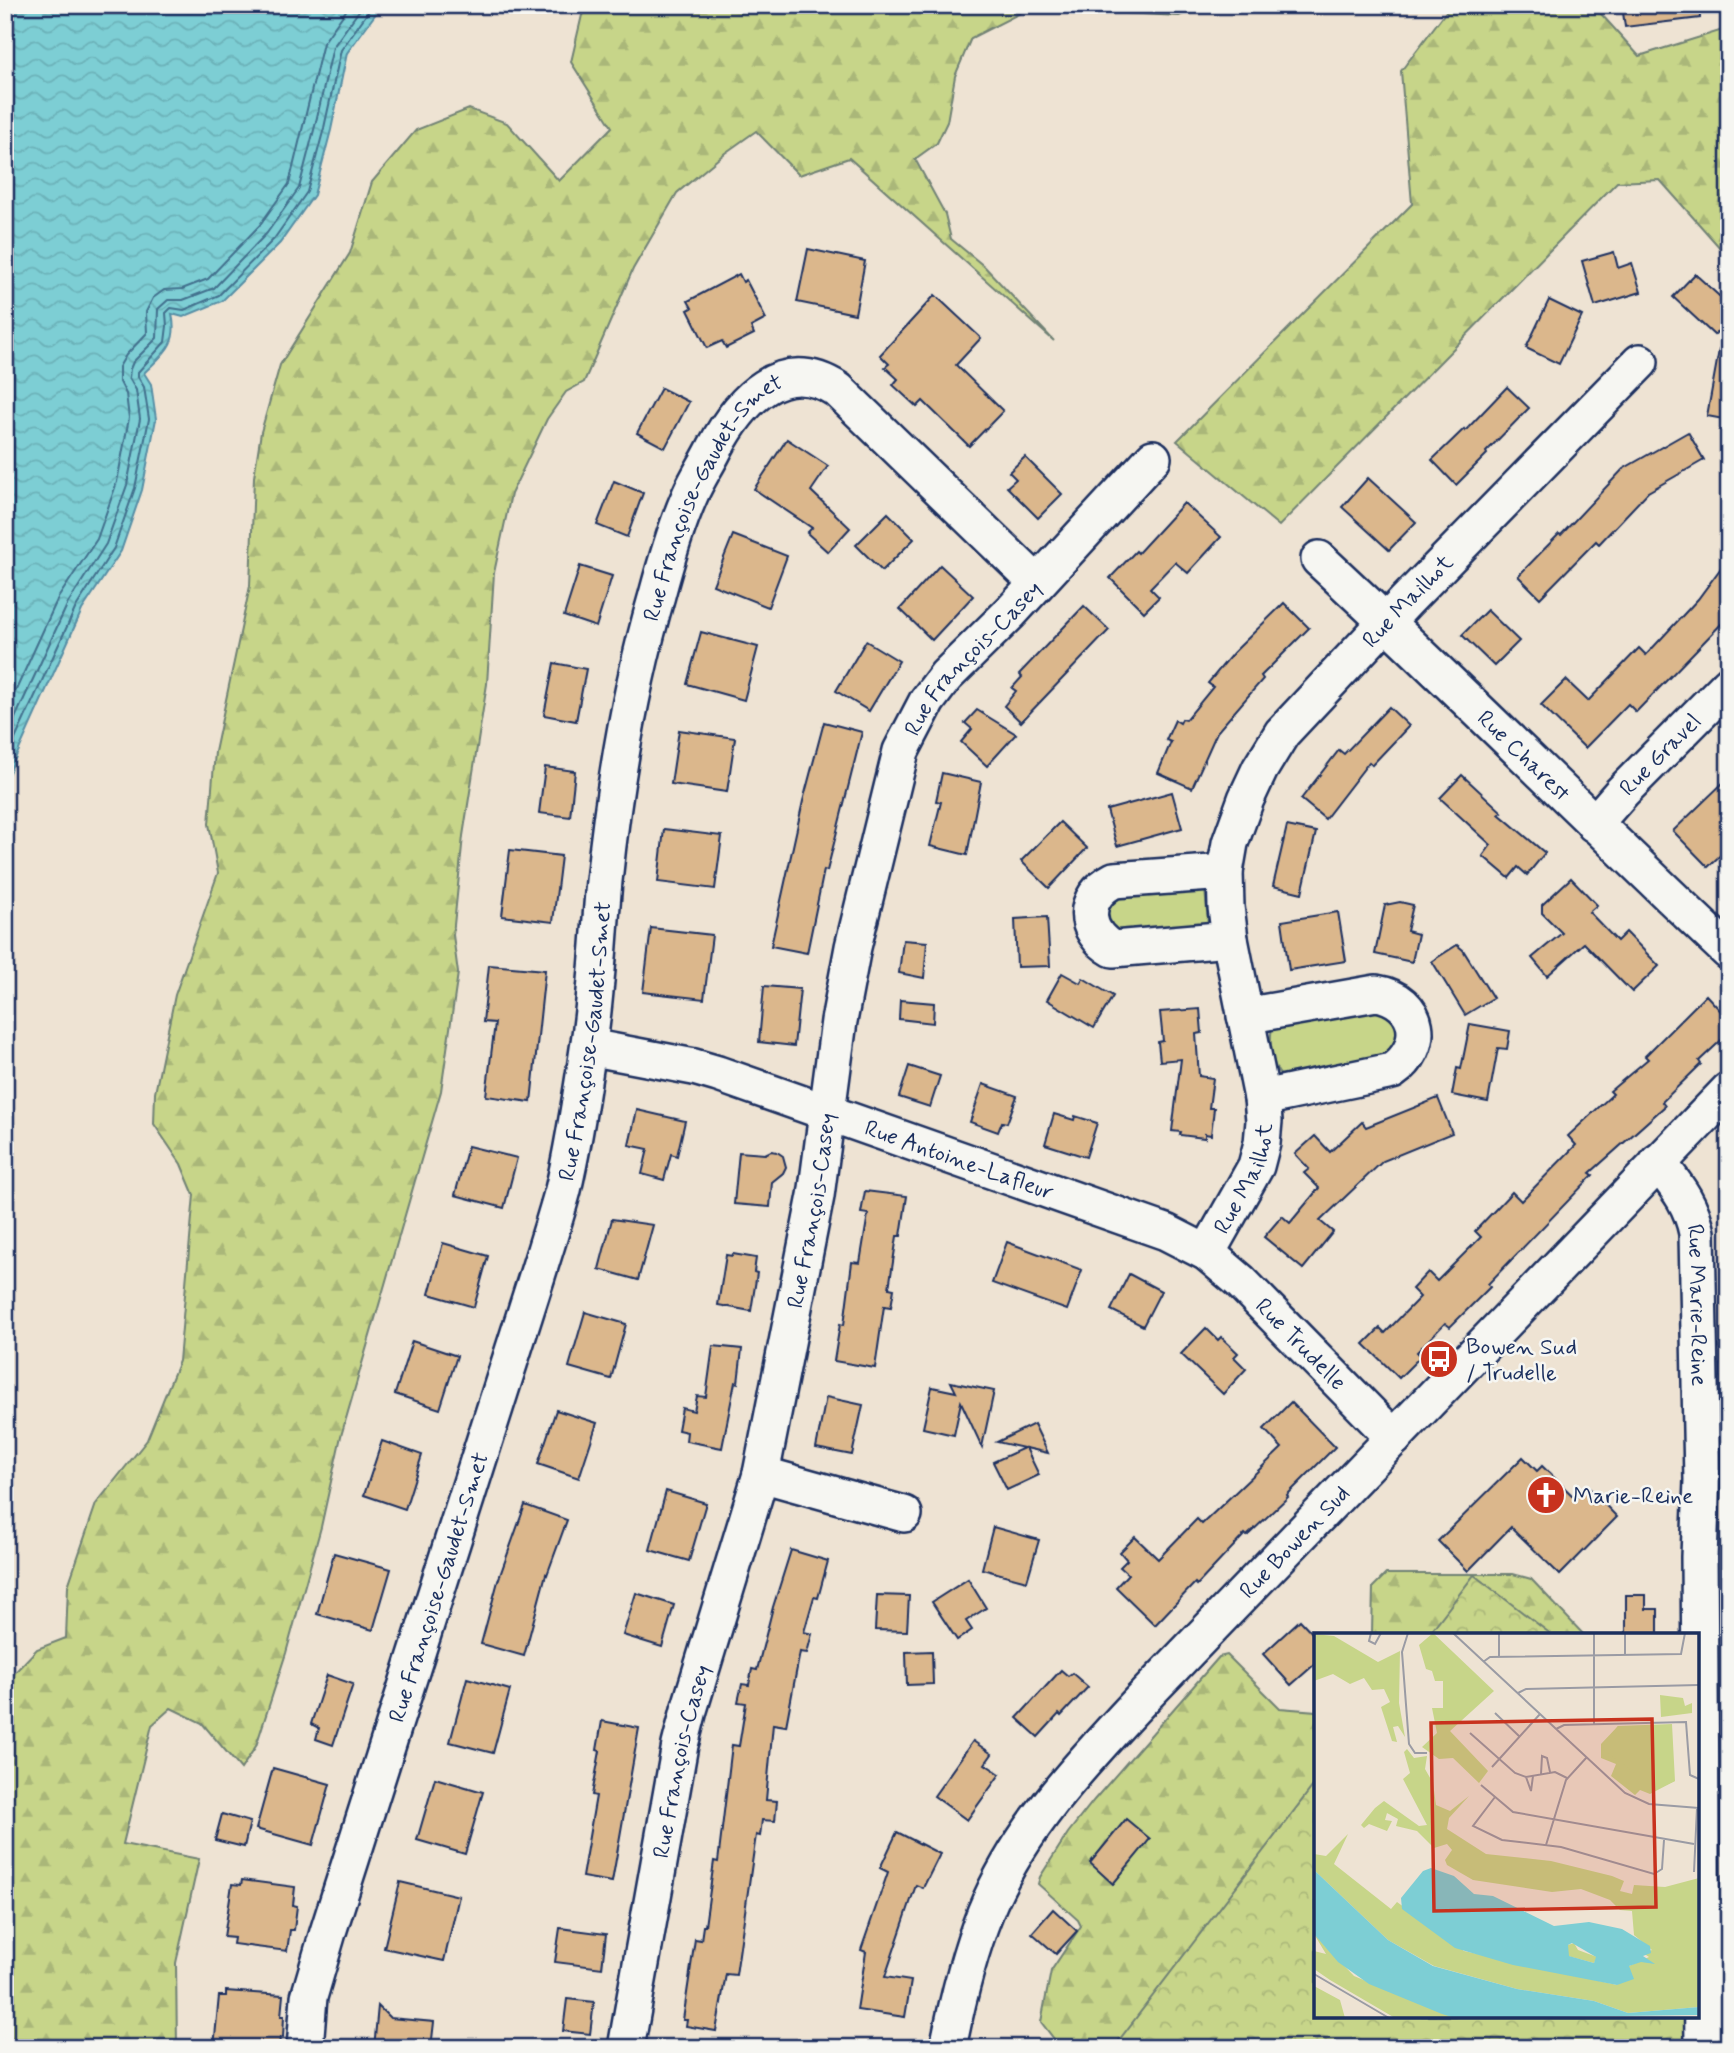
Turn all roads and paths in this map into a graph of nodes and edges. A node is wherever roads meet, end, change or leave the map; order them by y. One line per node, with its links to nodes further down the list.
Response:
1 (1640, 362): 5 (street, Rue Mailhot)
2 (1153, 458): 4 (street, Rue François-Casey)
3 (1319, 559): 5 (street, Rue Charest)
4 (1037, 583): 12 (street, Rue Françoise-Gaudet-Smet); 15 (street, Rue François-Casey)
5 (1387, 623): 7 (street, Rue Charest); 8 (street, Rue Mailhot)
6 (1729, 684): 7 (street, Rue Gravel)
7 (1594, 824): 10 (street, Rue Charest)
8 (1225, 872): 9 (street, Rue Mailhot); 9 (street)
9 (1230, 939): 11 (street, Rue Mailhot)
10 (1729, 952)
11 (1245, 1016): 14 (street, Rue Mailhot); 14 (street, Rue Mailhot)
12 (589, 1047): 15 (street, Rue Antoine-Lafleur); 22 (street, Rue Françoise-Gaudet-Smet)
13 (1729, 1090): 16 (street, Rue Bowen Sud)
14 (1262, 1098): 17 (street, Rue Mailhot)
15 (828, 1113): 17 (street, Rue Antoine-Lafleur); 19 (street, Rue François-Casey)
16 (1658, 1162): 18 (street, Rue Bowen Sud); 21 (street, Rue Marie-Reine)
17 (1207, 1253): 18 (street, Rue Trudelle)
18 (1394, 1438): 24 (street, Rue Bowen Sud)
19 (761, 1474): 20 (street); 23 (street, Rue François-Casey)
20 (904, 1514)
21 (1715, 1516): 25 (street, Rue Marie-Reine)
22 (305, 2048)
23 (626, 2048)
24 (948, 2048)
25 (1703, 2048)

